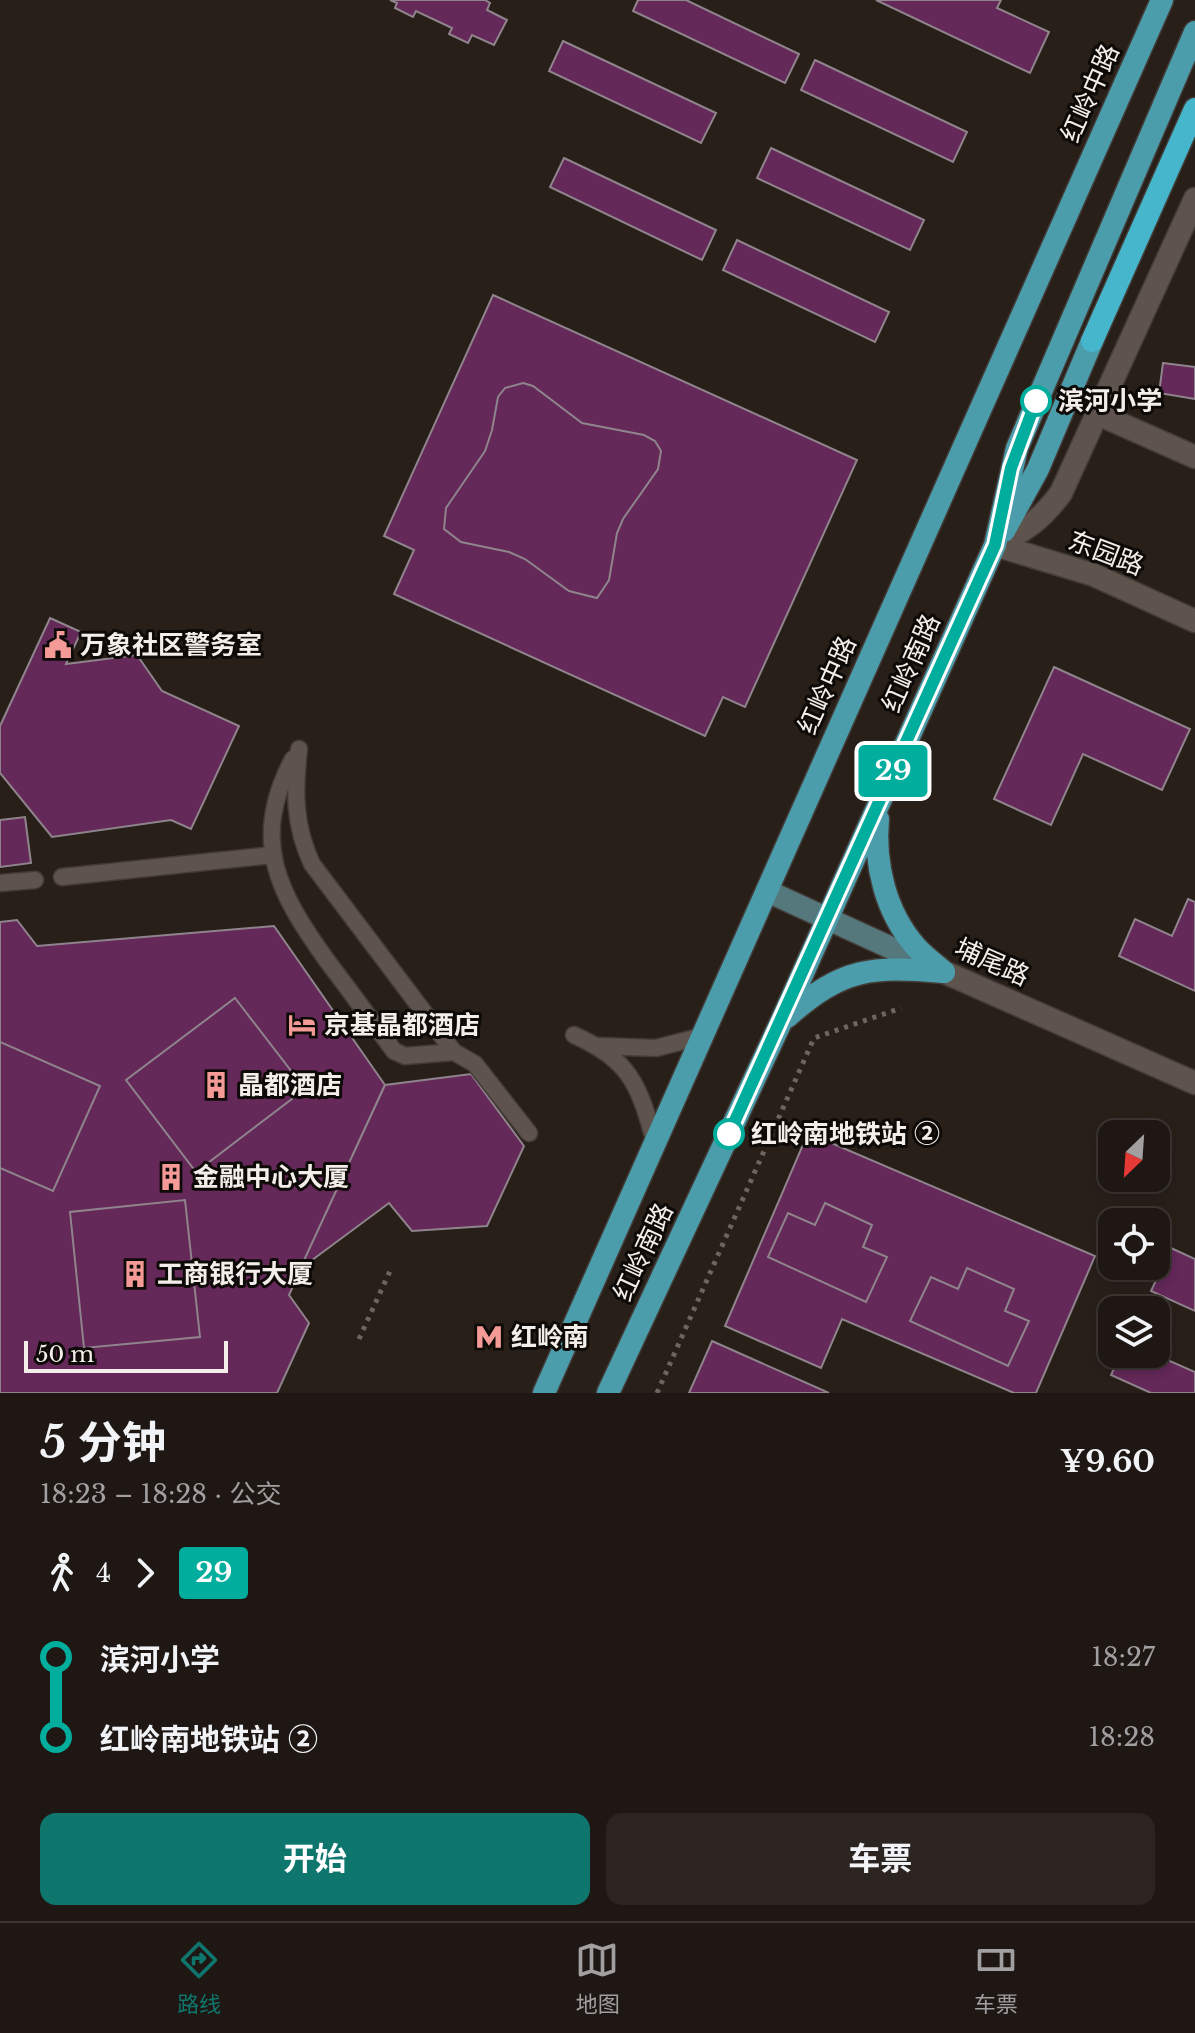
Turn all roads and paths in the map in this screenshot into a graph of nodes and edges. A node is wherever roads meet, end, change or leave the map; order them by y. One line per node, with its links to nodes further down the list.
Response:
1 (1162, 0): 15 (main road, 红岭中路)
2 (1195, 32): 8 (main road, 红岭南路)
3 (1195, 109): 5 (highway)
4 (1195, 199): 6 (street)
5 (1092, 341): 8 (main road)
6 (1098, 414): 7 (street); 8 (street)
7 (1195, 457)
8 (995, 545): 9 (street, 东园路); 10 (main road, 红岭南路)
9 (1195, 621)
10 (879, 804): 16 (main road, 红岭南路); 17 (main road)
11 (273, 855): 12 (lane); 23 (lane); 23 (lane)
12 (62, 877)
13 (35, 880): 14 (lane)
14 (0, 883)
15 (767, 891): 16 (main road, 埔尾路); 21 (main road, 红岭中路)
16 (827, 919): 17 (main road, 埔尾路); 19 (main road, 红岭南路)
17 (944, 972): 19 (main road); 24 (street, 埔尾路)
18 (901, 1008): 31 (path)
19 (781, 1022): 30 (main road, 红岭南路)
20 (574, 1035): 22 (lane)
21 (703, 1036): 22 (lane); 26 (main road, 红岭中路)
22 (598, 1046): 26 (lane)
23 (454, 1052): 25 (lane)
24 (1195, 1083)
25 (529, 1133)
26 (655, 1143): 29 (main road, 红岭中路)
27 (390, 1271): 28 (path)
28 (359, 1339)
29 (544, 1393)
30 (608, 1393)
31 (657, 1393)

